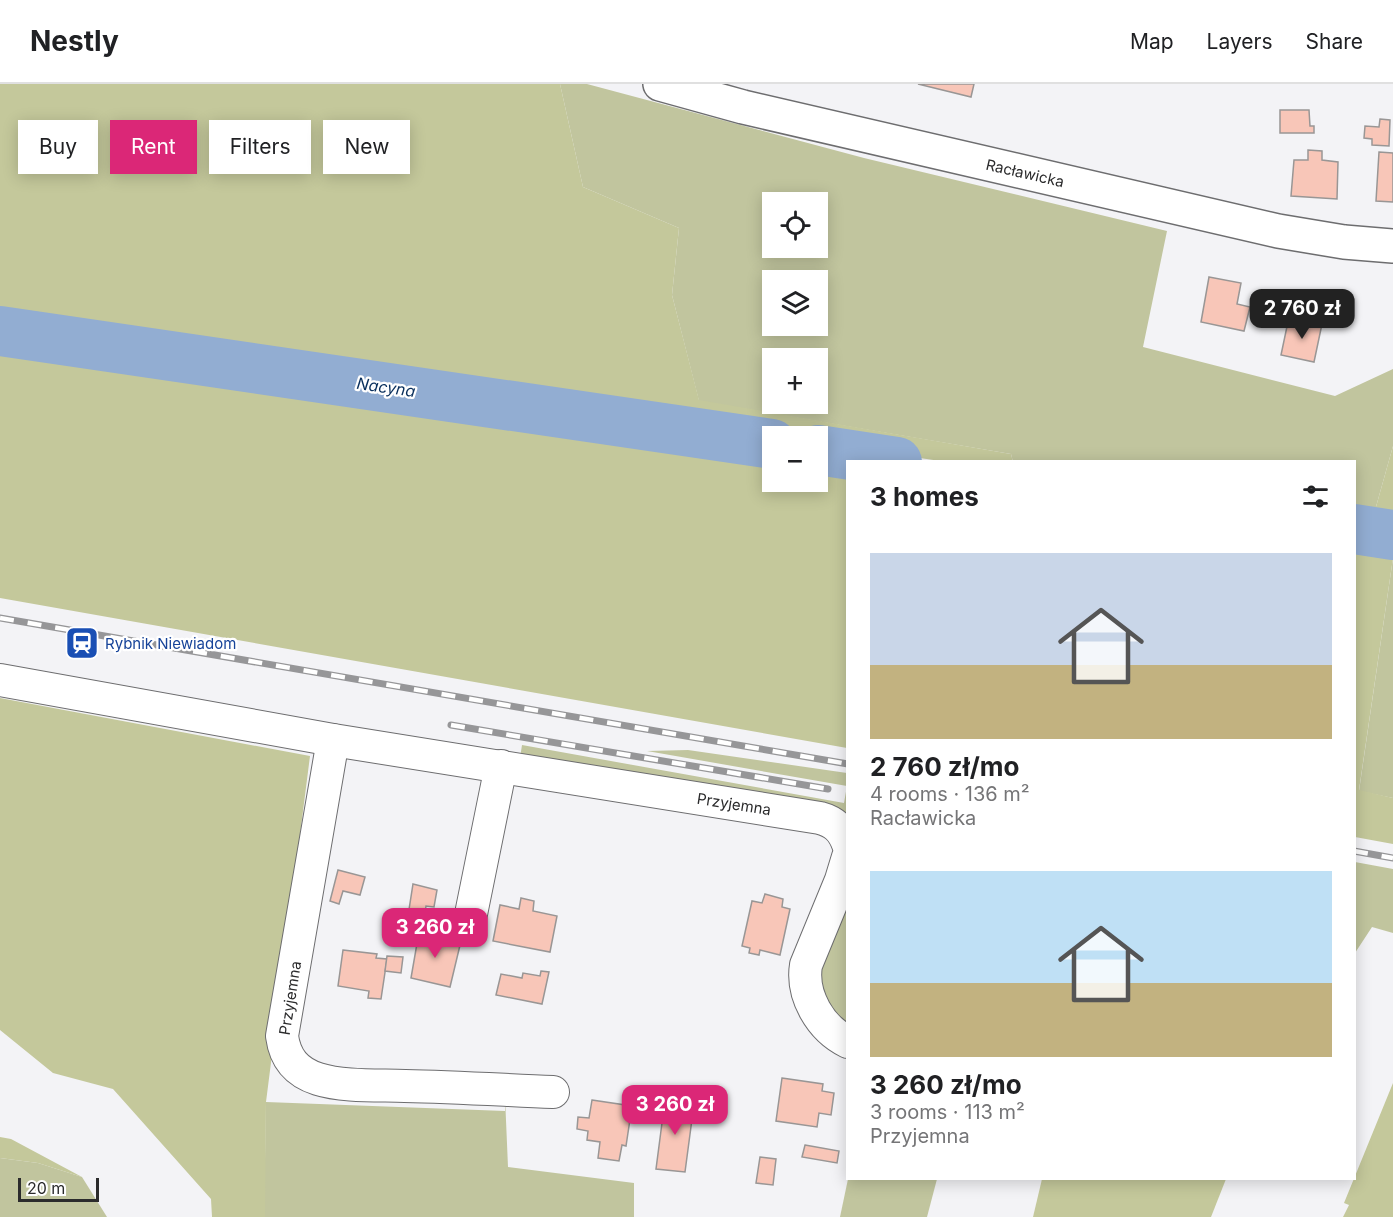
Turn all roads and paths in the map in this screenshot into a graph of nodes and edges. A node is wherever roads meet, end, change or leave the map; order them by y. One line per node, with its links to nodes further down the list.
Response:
1 (660, 84): 2 (street, Racławicka)
2 (1393, 246)
3 (0, 680): 4 (street, Przyjemna)
4 (333, 740): 5 (street, Przyjemna); 10 (street, Przyjemna)
5 (501, 766): 6 (street, Przyjemna); 8 (street)
6 (846, 840)
7 (846, 864): 9 (street)
8 (469, 924)
9 (846, 1041)
10 (553, 1092)

